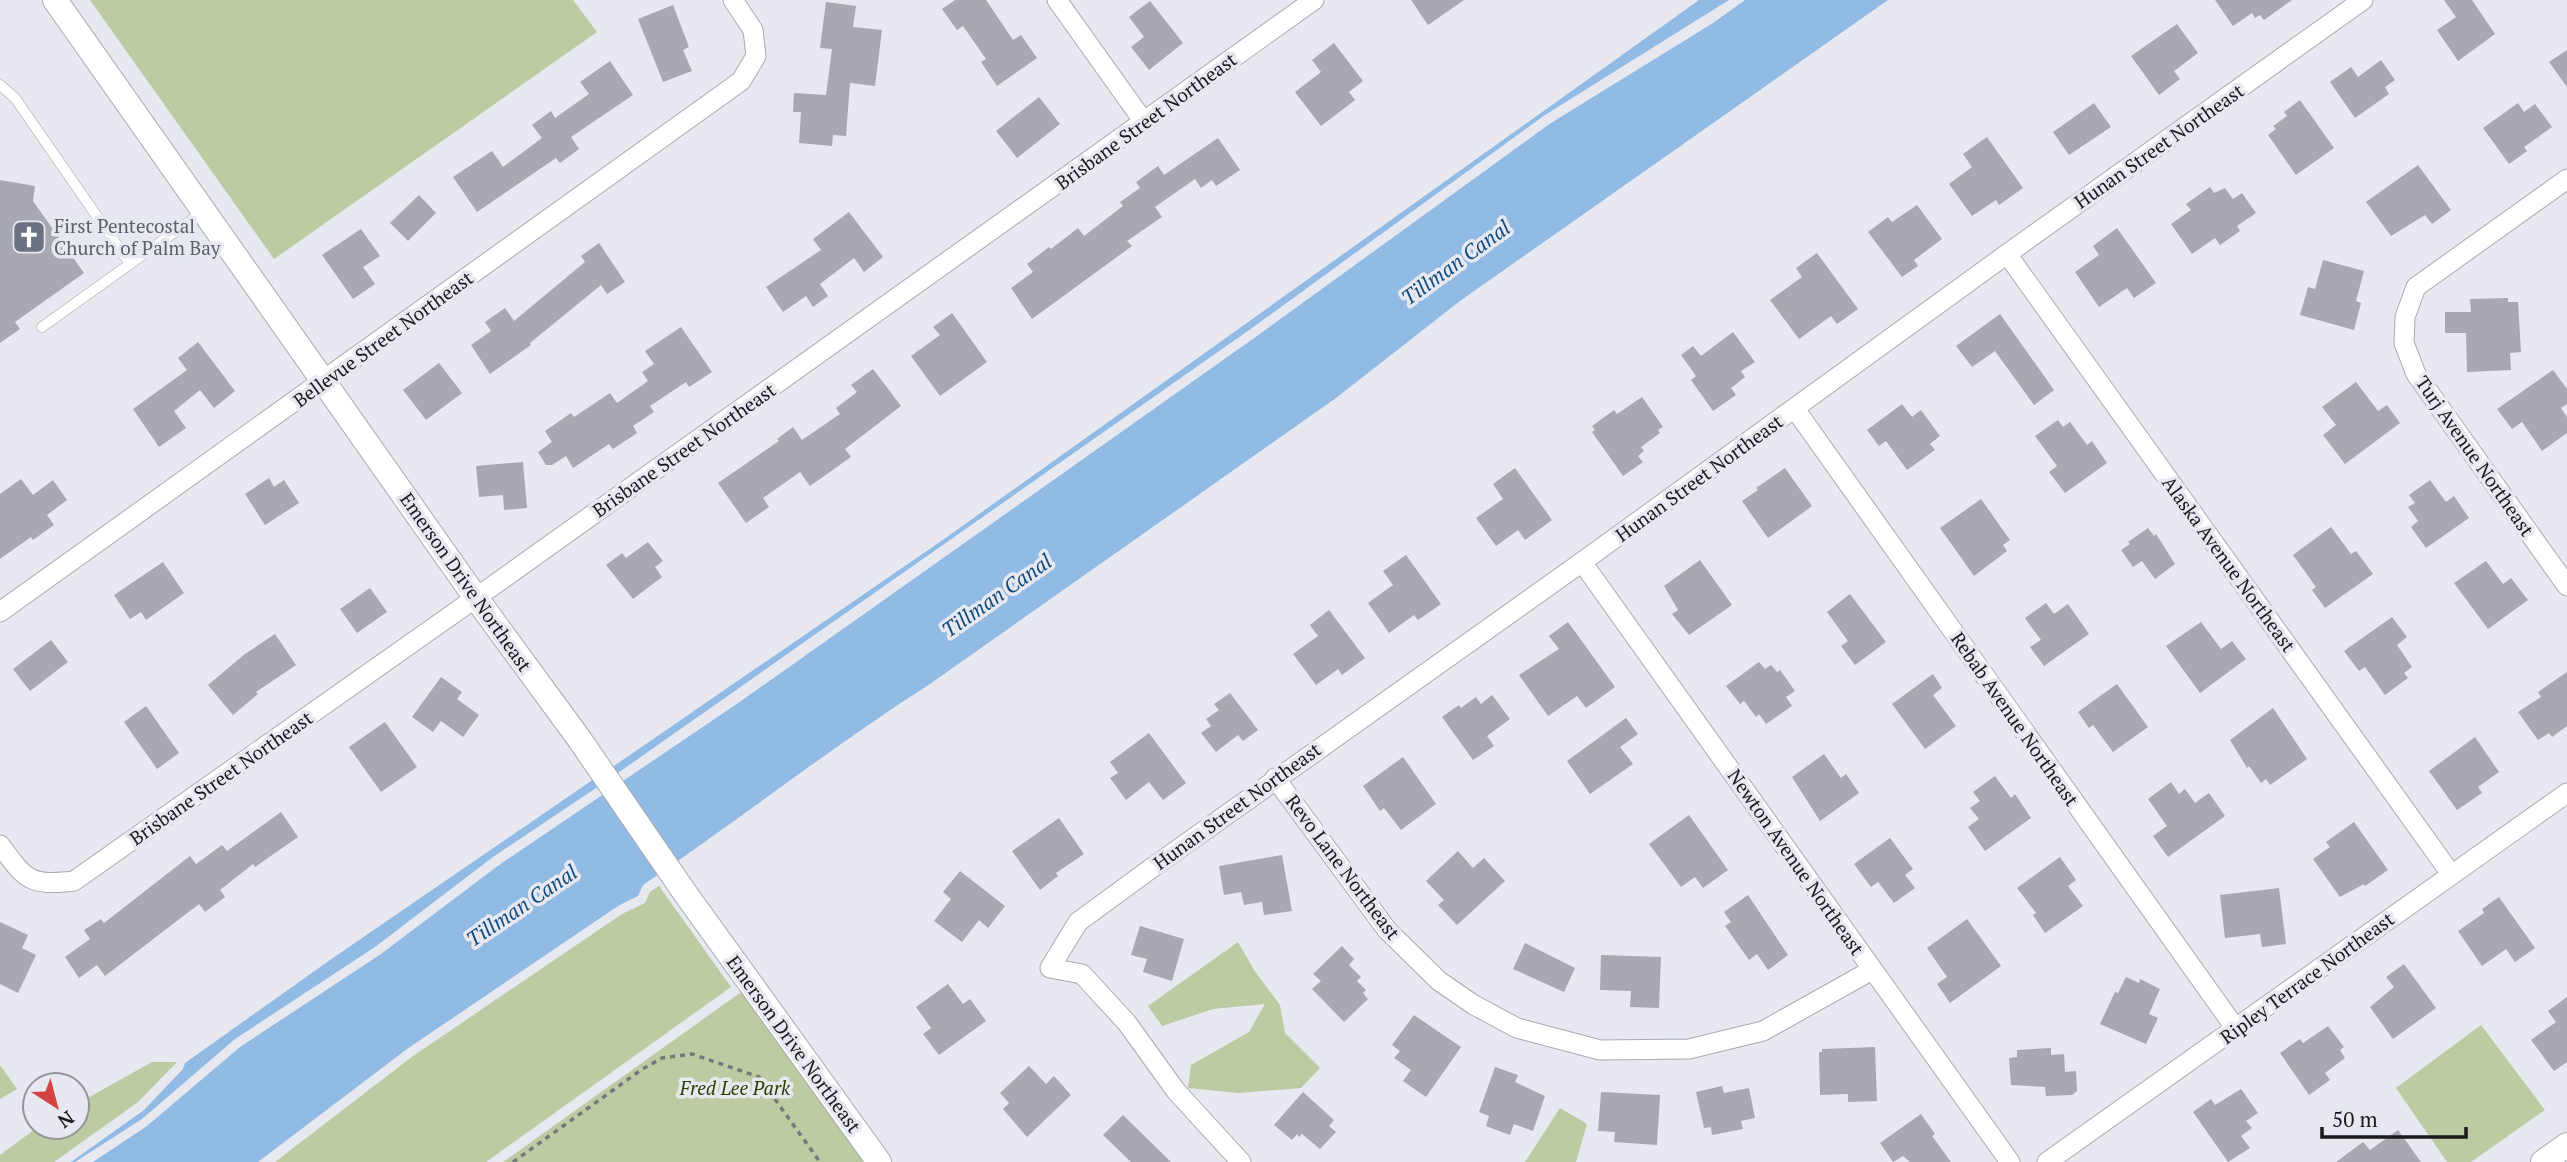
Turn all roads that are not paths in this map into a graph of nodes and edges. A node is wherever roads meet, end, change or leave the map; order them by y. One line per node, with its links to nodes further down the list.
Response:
1 (55, 0): 9 (street, Emerson Drive Northeast)
2 (733, 0): 13 (street, Bellevue Street Northeast)
3 (1057, 0): 7 (street)
4 (1314, 0): 7 (street, Brisbane Street Northeast)
5 (2363, 0): 10 (street, Hunan Street Northeast)
6 (0, 85): 11 (lane)
7 (1144, 122): 17 (street, Brisbane Street Northeast)
8 (2567, 179): 16 (street, Turj Avenue Northeast)
9 (204, 211): 11 (lane); 13 (street, Emerson Drive Northeast)
10 (2007, 254): 14 (street, Hunan Street Northeast); 22 (street, Alaska Avenue Northeast)
11 (130, 264): 12 (lane)
12 (42, 327)
13 (325, 381): 17 (street, Emerson Drive Northeast); 18 (street, Bellevue Street Northeast)
14 (1795, 408): 15 (street, Hunan Street Northeast); 24 (street, Rebab Avenue Northeast)
15 (1582, 562): 19 (street, Hunan Street Northeast); 23 (street, Newton Avenue Northeast)
16 (2567, 586)
17 (476, 598): 21 (street, Brisbane Street Northeast); 26 (street, Emerson Drive Northeast)
18 (0, 612)
19 (1275, 778): 23 (street, Revo Lane Northeast); 27 (street, Hunan Street Northeast)
20 (2567, 793): 22 (street, Ripley Terrace Northeast)
21 (0, 845)
22 (2451, 874): 24 (street, Ripley Terrace Northeast)
23 (1872, 971): 28 (street, Newton Avenue Northeast)
24 (2236, 1029): 29 (street, Ripley Terrace Northeast)
25 (2567, 1145): 30 (street)
26 (879, 1162)
27 (1241, 1162)
28 (2010, 1162)
29 (2048, 1162)
30 (2543, 1162)

